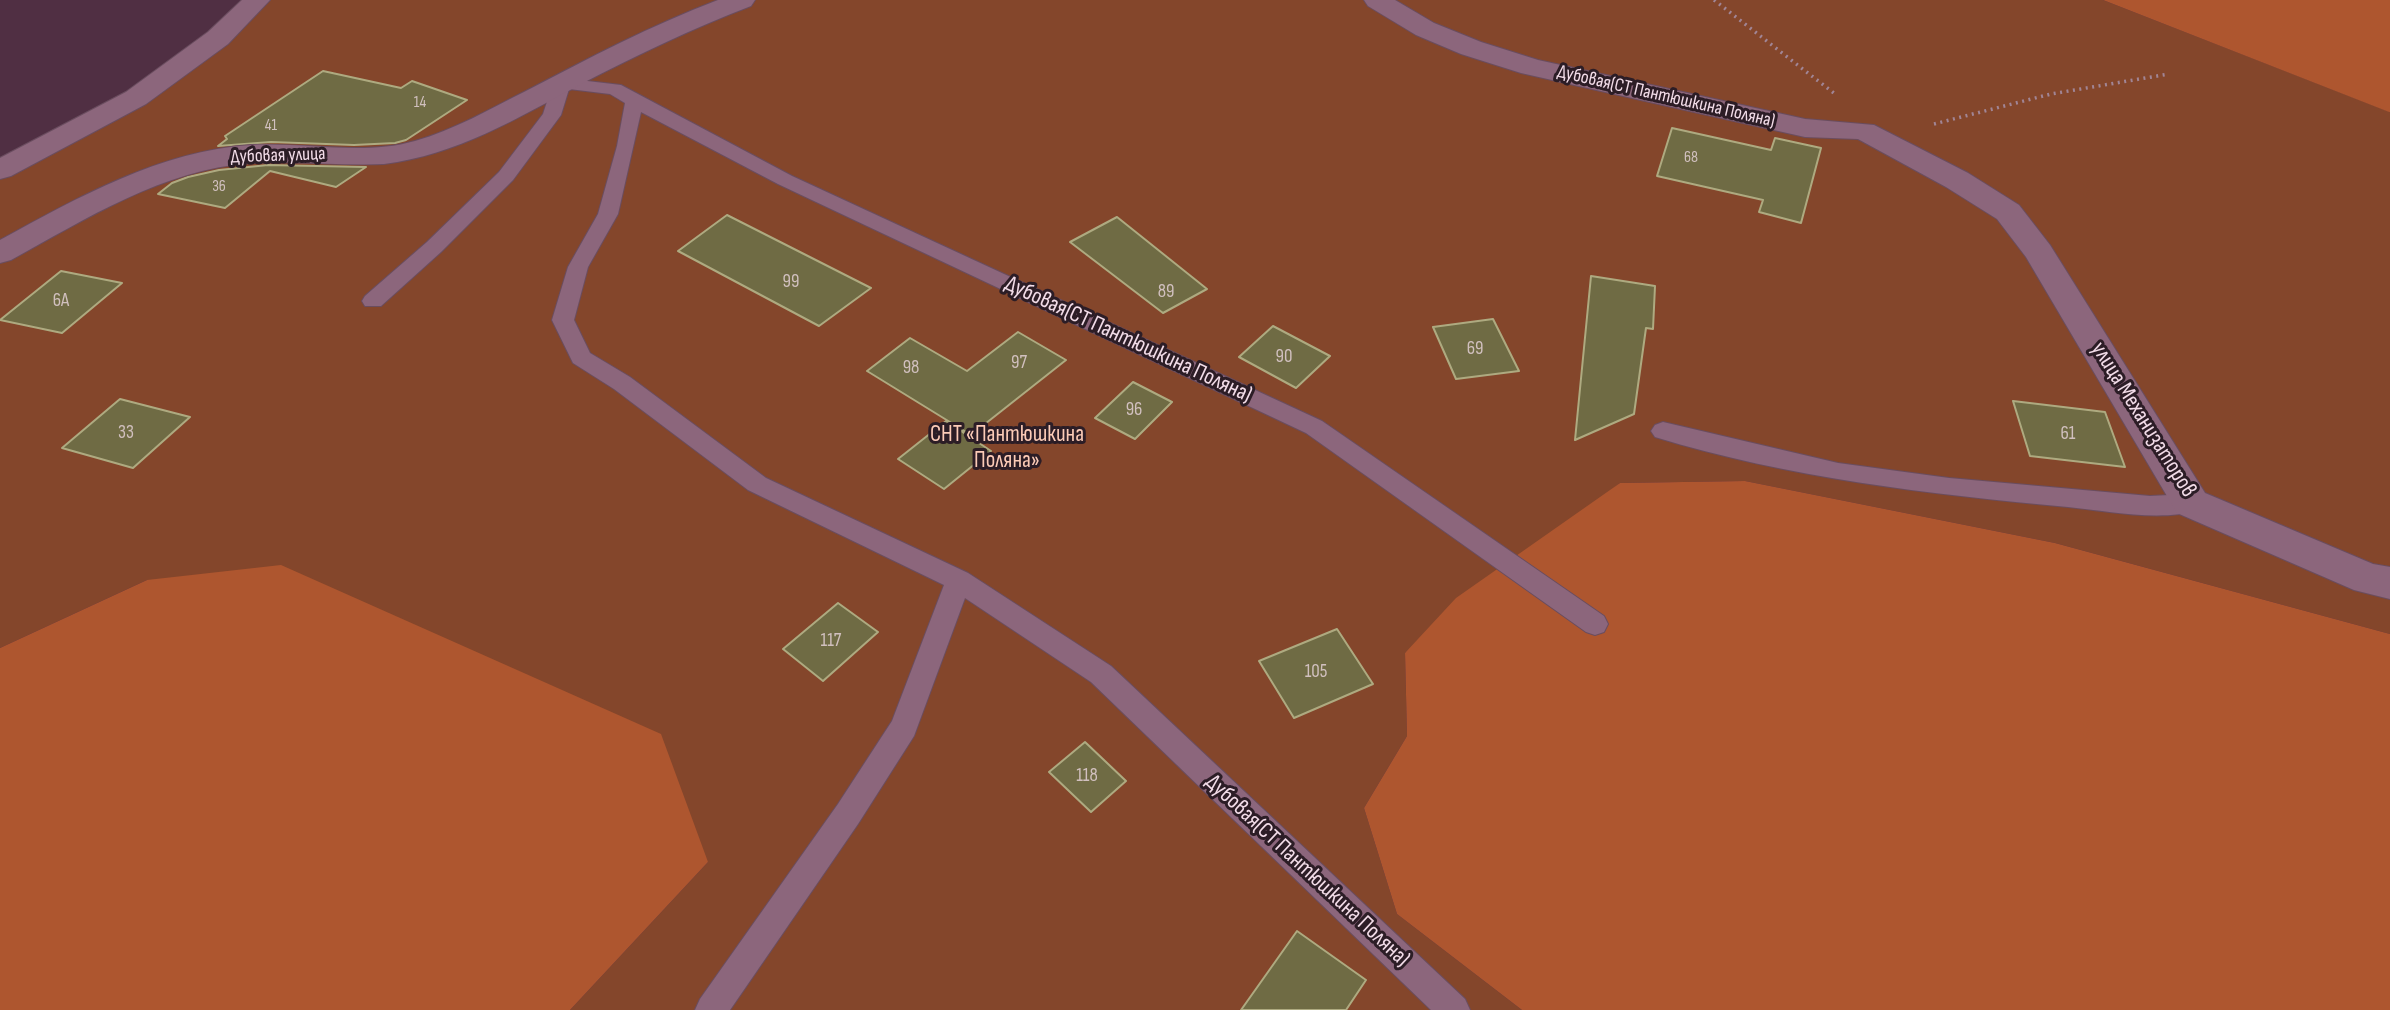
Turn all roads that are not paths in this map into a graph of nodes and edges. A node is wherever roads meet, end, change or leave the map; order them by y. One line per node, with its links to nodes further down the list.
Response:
1 (257, 0): 6 (street)
2 (741, 0): 4 (street)
3 (1377, 0): 7 (street, Дубовая(СТ Пантюшкина Поляна))
4 (562, 83): 5 (lane, Дубовая(СТ Пантюшкина Поляна)); 8 (street, Дубовая улица); 9 (lane)
5 (634, 102): 12 (lane, Дубовая(СТ Пантюшкина Поляна)); 14 (lane, Дубовая(СТ Пантюшкина Поляна))
6 (0, 170)
7 (1957, 180): 11 (street, улица Механизаторов)
8 (0, 253)
9 (373, 301)
10 (1663, 431): 11 (lane)
11 (2191, 502): 13 (street, улица Механизаторов)
12 (959, 580): 15 (lane); 16 (lane, Дубовая(СТ Пантюшкина Поляна))
13 (2390, 583)
14 (1595, 624)
15 (711, 1010)
16 (1454, 1010)

